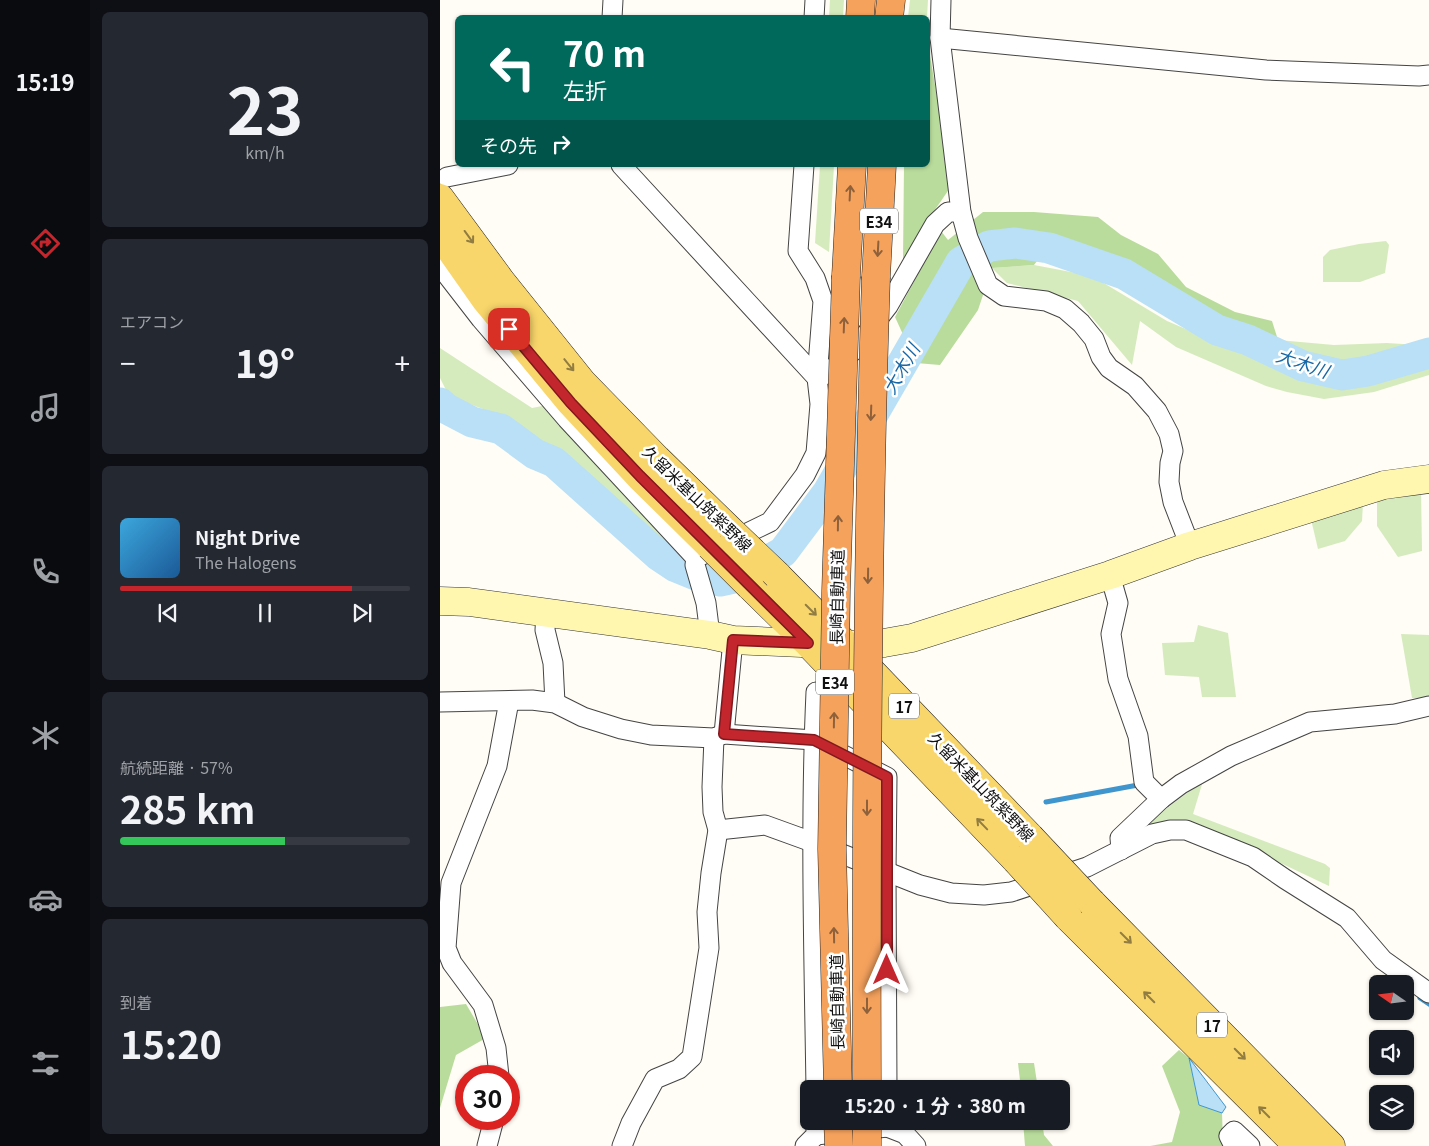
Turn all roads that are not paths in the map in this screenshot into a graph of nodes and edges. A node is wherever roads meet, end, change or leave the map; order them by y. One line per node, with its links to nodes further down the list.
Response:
1 (613, 0): 6 (street)
2 (815, 0): 7 (street)
3 (861, 0): 8 (highway)
4 (891, 0): 9 (highway)
5 (941, 0): 10 (street)
6 (612, 15)
7 (814, 15)
8 (860, 15)
9 (890, 15)
10 (940, 38): 11 (street); 18 (street)
11 (1429, 75)
12 (502, 167): 17 (street)
13 (623, 167): 21 (street)
14 (804, 167): 21 (street)
15 (852, 167): 46 (highway, 長崎自動車道 / E34, one-way to 15, bridge)
16 (882, 167): 47 (highway, 長崎自動車道 / E34, one-way to 47, bridge)
17 (443, 187): 30 (main road, 久留米基山筑紫野線 / 17, one-way to 30, bridge)
18 (961, 212): 21 (street); 23 (street)
19 (440, 235): 24 (main road, 久留米基山筑紫野線 / 17)
20 (440, 266): 24 (street)
21 (817, 378): 24 (street)
22 (1429, 479): 23 (street)
23 (1190, 546): 25 (street)
24 (700, 556): 28 (street); 29 (main road, 久留米基山筑紫野線 / 17, bridge)
25 (1110, 575): 30 (street); 38 (street)
26 (440, 601): 27 (street)
27 (546, 612): 28 (street); 34 (street)
28 (722, 638): 29 (street); 36 (street)
29 (808, 643): 30 (street); 60 (main road, 久留米基山筑紫野線 / 17, one-way to 29, bridge)
30 (846, 645): 61 (main road, 久留米基山筑紫野線 / 17, one-way to 61, bridge)
31 (816, 692): 37 (street)
32 (440, 702): 33 (street)
33 (510, 702): 34 (street); 44 (street)
34 (556, 704): 36 (street)
35 (1429, 706): 38 (street)
36 (719, 736): 37 (street); 39 (street)
37 (814, 740): 40 (street); 42 (street)
38 (1162, 799): 41 (street)
39 (718, 830): 40 (street); 55 (street)
40 (812, 842): 42 (street); 45 (street)
41 (1121, 850): 42 (street); 43 (street)
42 (886, 872): 48 (street)
43 (1429, 993)
44 (498, 1065)
45 (816, 1080)
46 (838, 1080)
47 (867, 1080)
48 (887, 1080)
49 (491, 1130): 54 (street)
50 (844, 1130): 53 (street)
51 (877, 1130): 56 (highway, bridge)
52 (896, 1130): 57 (street)
53 (823, 1134)
54 (487, 1146)
55 (622, 1146)
56 (867, 1146)
57 (916, 1146)
58 (1234, 1146): 59 (street)
59 (1250, 1146)
60 (1298, 1146)
61 (1331, 1146)

